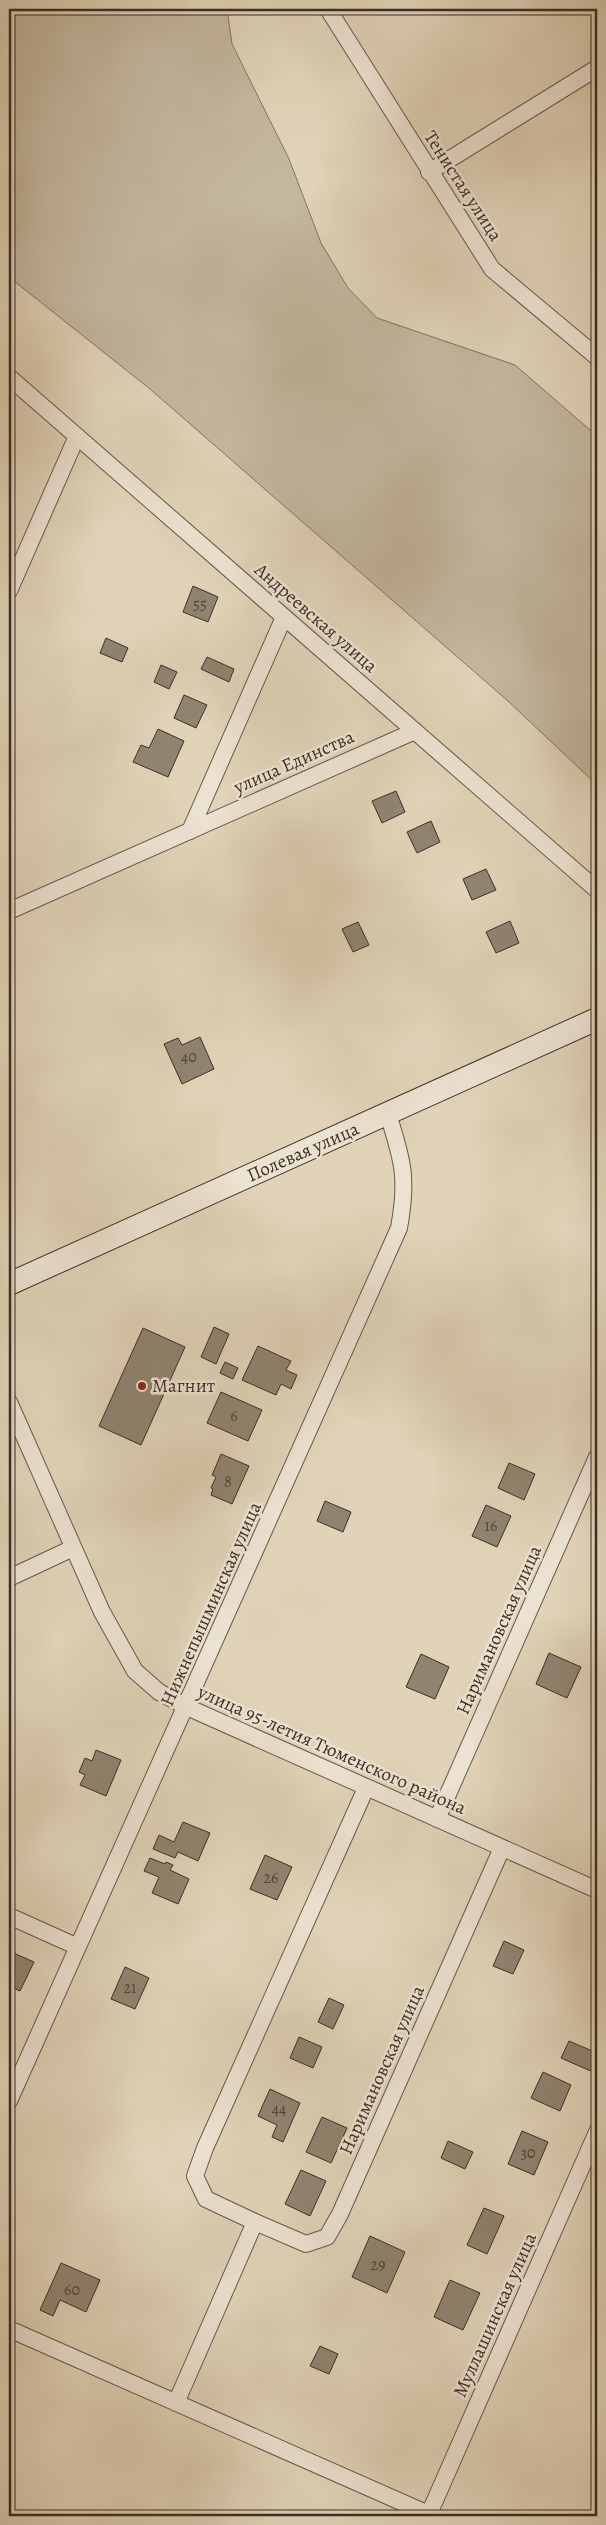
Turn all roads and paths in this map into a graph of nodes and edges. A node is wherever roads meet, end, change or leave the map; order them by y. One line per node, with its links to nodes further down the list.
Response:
1 (328, 9): 3 (street, Тенистая улица)
2 (597, 68): 3 (street)
3 (429, 172): 4 (street, Тенистая улица)
4 (597, 357)
5 (9, 377): 6 (street, Андреевская улица)
6 (77, 436): 7 (street); 8 (street, Андреевская улица)
7 (9, 591)
8 (284, 617): 9 (street, Андреевская улица); 10 (street, улица Единства)
9 (415, 731): 10 (street, улица Единства); 11 (street, Андреевская улица)
10 (190, 831): 12 (street, улица Единства)
11 (597, 890)
12 (9, 911)
13 (597, 1019): 14 (street, Полевая улица)
14 (388, 1114): 15 (street, Полевая улица); 20 (street, Нижнепышминская улица)
15 (9, 1284)
16 (9, 1402): 18 (street, улица 95-летия Тюменского района)
17 (597, 1457): 22 (street, Наримановская улица)
18 (73, 1548): 19 (street); 20 (street, улица 95-летия Тюменского района)
19 (9, 1578)
20 (187, 1707): 21 (street, улица 95-летия Тюменского района); 26 (street, Нижнепышминская улица)
21 (366, 1788): 22 (street, улица 95-летия Тюменского района); 29 (street, Наримановская улица)
22 (437, 1819): 23 (street, улица 95-летия Тюменского района)
23 (502, 1848): 24 (street, улица 95-летия Тюменского района); 29 (street, Наримановская улица)
24 (597, 1890)
25 (9, 1916): 26 (street)
26 (78, 1947): 27 (street, Нижнепышминская улица)
27 (9, 2101)
28 (597, 2132): 32 (street, Муллашинская улица)
29 (255, 2222): 31 (street)
30 (9, 2329): 31 (street)
31 (176, 2403): 32 (street)
32 (431, 2515)

